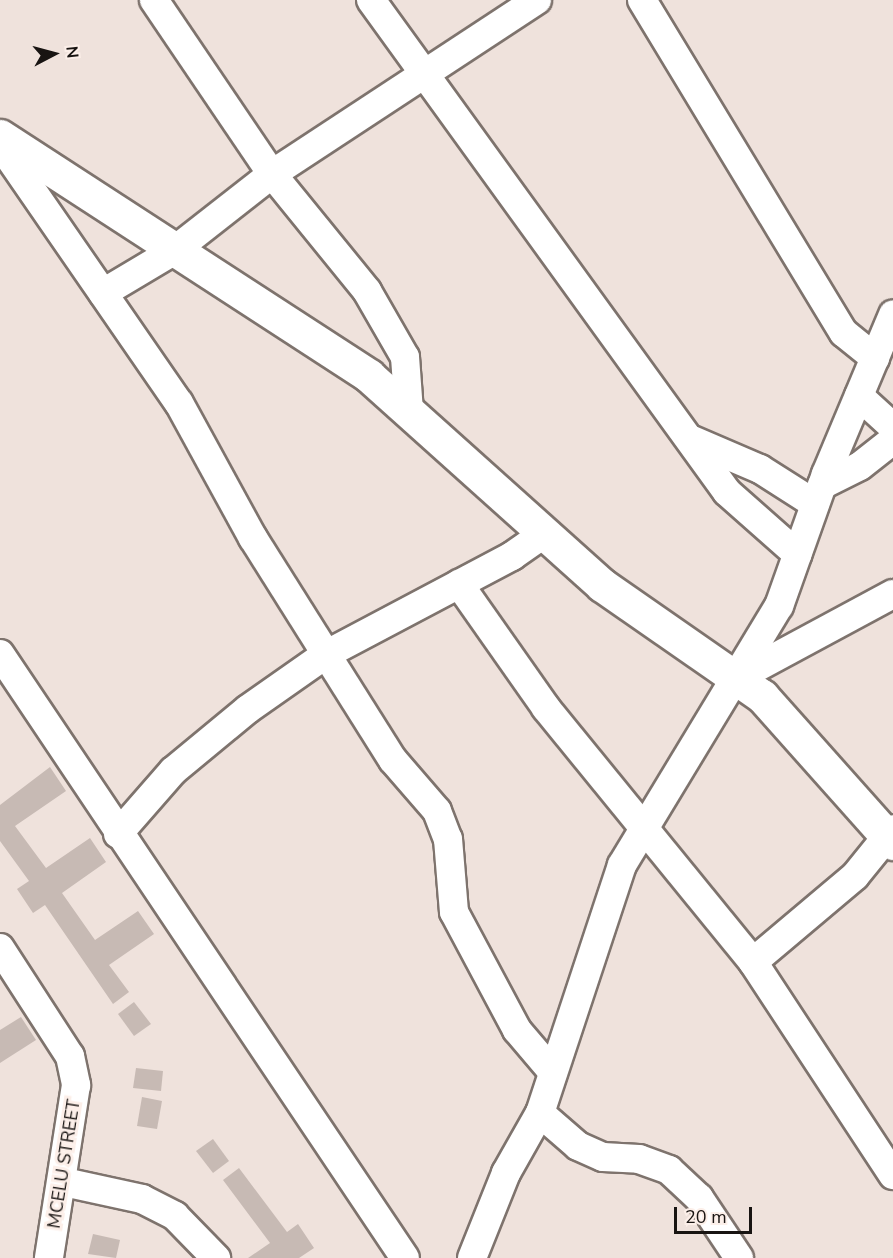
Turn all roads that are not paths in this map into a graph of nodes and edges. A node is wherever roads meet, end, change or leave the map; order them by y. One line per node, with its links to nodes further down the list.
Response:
1 (154, 0): 8 (street)
2 (371, 0): 5 (street)
3 (537, 0): 5 (street)
4 (642, 0): 12 (street)
5 (422, 76): 8 (street); 16 (street)
6 (0, 136): 9 (street)
7 (0, 144): 10 (street)
8 (272, 174): 9 (street); 14 (street)
9 (175, 250): 10 (street); 14 (street)
10 (103, 292): 24 (street)
11 (893, 315): 12 (street)
12 (875, 358): 13 (street)
13 (859, 396): 15 (street); 18 (street)
14 (409, 412): 19 (street)
15 (893, 427)
16 (692, 440): 18 (street); 20 (street)
17 (893, 440): 18 (street)
18 (818, 495): 20 (street)
19 (543, 534): 21 (street); 25 (street)
20 (797, 554): 25 (street)
21 (459, 584): 24 (street); 26 (street)
22 (893, 594): 25 (street)
23 (0, 654): 27 (street)
24 (325, 656): 27 (street); 31 (street)
25 (737, 678): 26 (street); 28 (street)
26 (643, 830): 30 (street); 31 (street)
27 (118, 834): 37 (street)
28 (891, 836): 30 (street)
29 (0, 948): 34 (street, MCELU STREET)
30 (753, 962): 33 (street)
31 (551, 1070): 32 (street)
32 (540, 1113): 38 (street); 39 (street)
33 (891, 1168)
34 (64, 1182): 35 (street, MCELU STREET); 36 (street)
35 (49, 1258)
36 (216, 1258)
37 (405, 1258)
38 (472, 1258)
39 (738, 1258)

